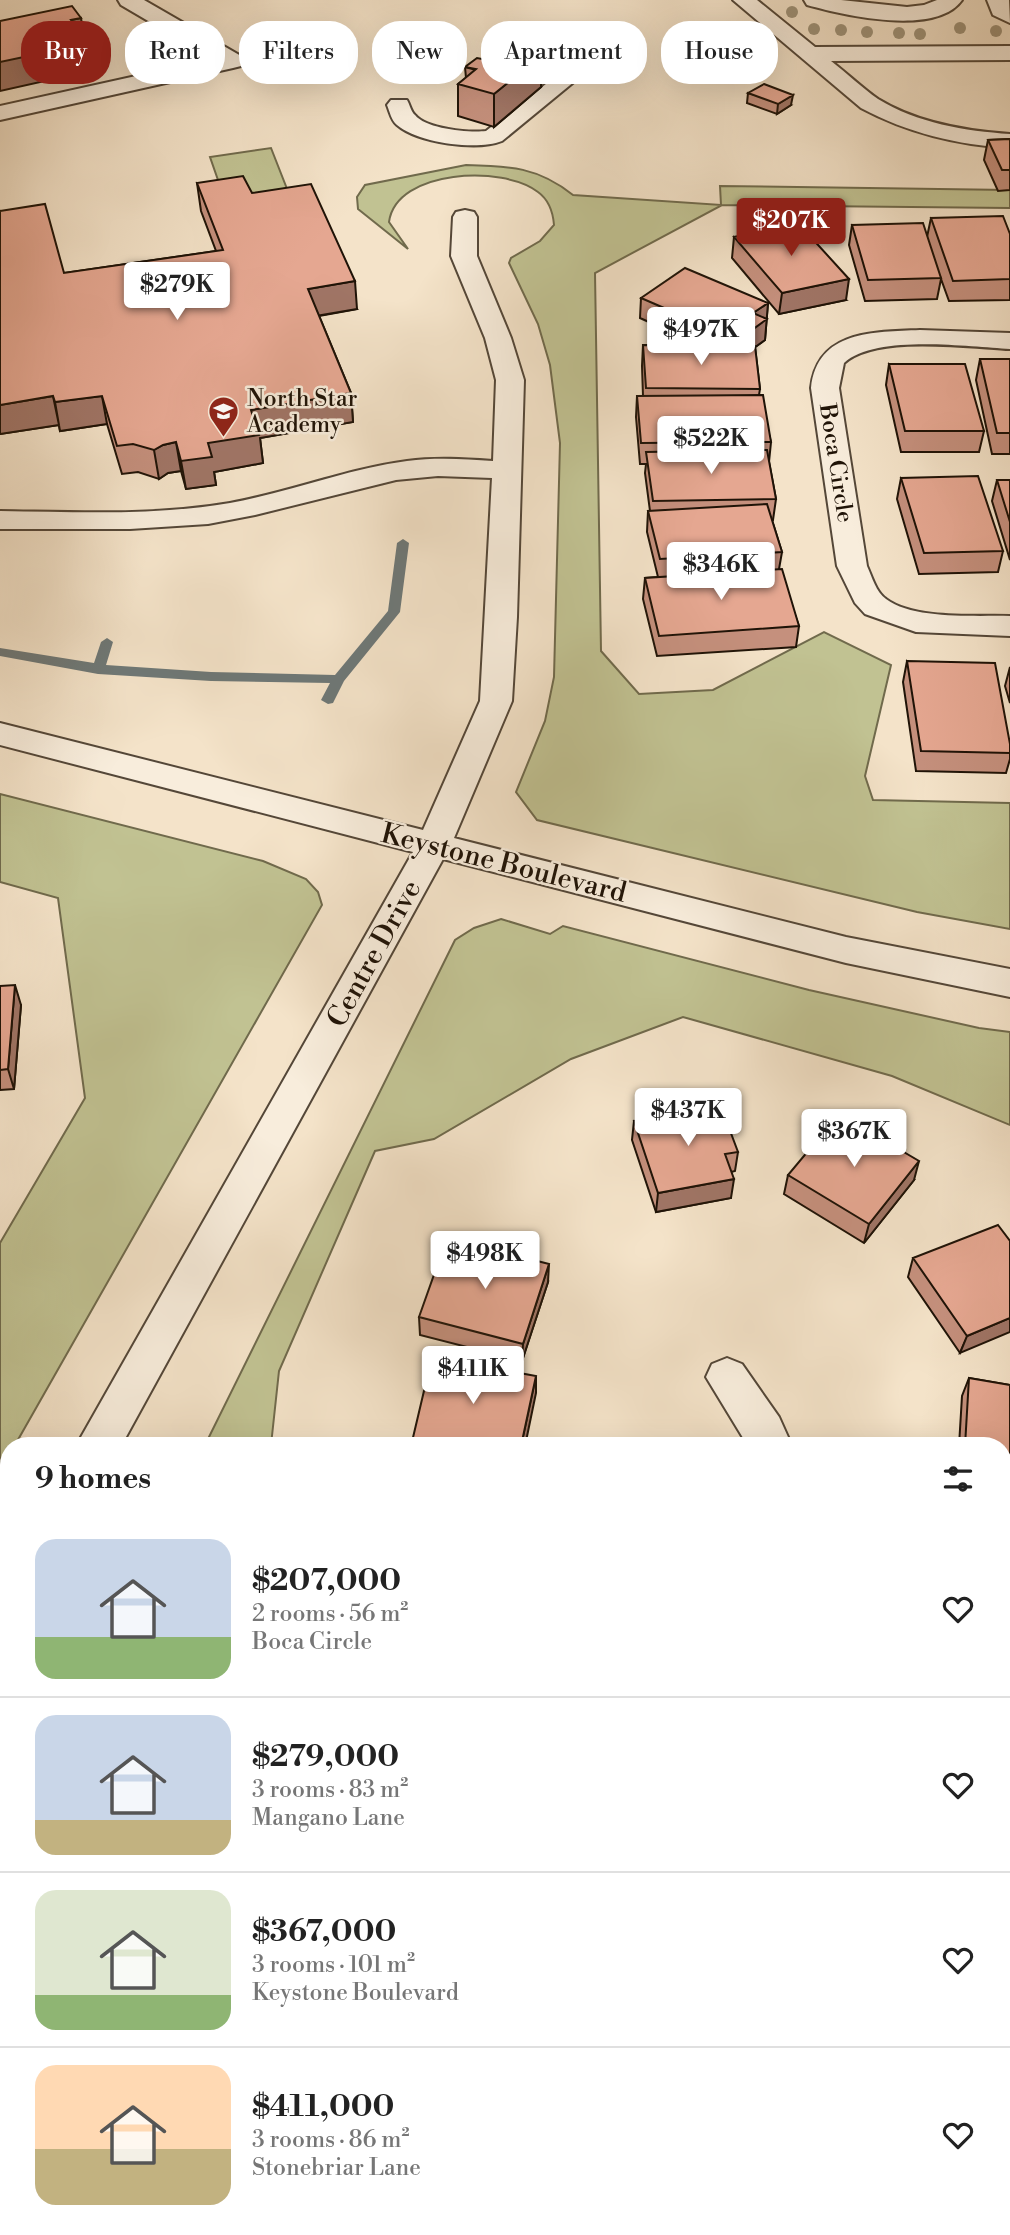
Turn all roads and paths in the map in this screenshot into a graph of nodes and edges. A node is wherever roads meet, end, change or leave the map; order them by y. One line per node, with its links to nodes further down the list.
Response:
1 (130, 0): 12 (street)
2 (744, 0): 9 (street)
3 (815, 0): 6 (street)
4 (951, 0): 6 (street)
5 (998, 0): 7 (street)
6 (864, 5)
7 (1010, 16)
8 (1010, 53): 9 (street)
9 (810, 54): 13 (street)
10 (560, 84): 11 (street)
11 (399, 105)
12 (0, 113)
13 (1010, 141)
14 (465, 217): 16 (street, Centre Drive)
15 (1010, 341): 18 (street, Boca Circle)
16 (508, 470): 17 (street); 20 (street, Centre Drive)
17 (0, 520)
18 (1010, 626)
19 (0, 734): 20 (street, Keystone Boulevard)
20 (434, 845): 21 (street, Keystone Boulevard); 23 (street, Centre Drive)
21 (1010, 983)
22 (727, 1377): 24 (street)
23 (103, 1437)
24 (766, 1437)

